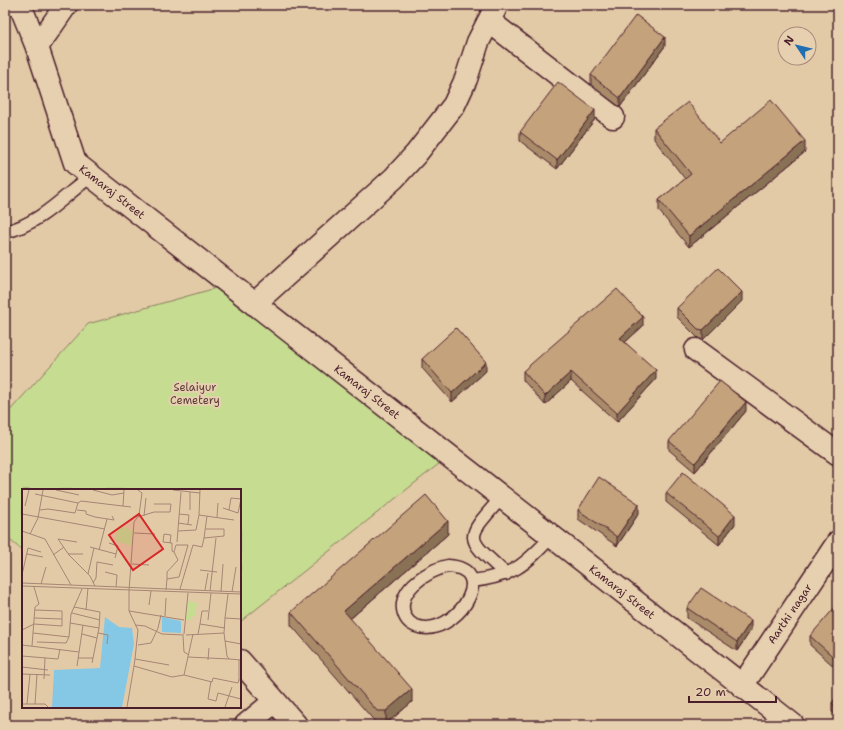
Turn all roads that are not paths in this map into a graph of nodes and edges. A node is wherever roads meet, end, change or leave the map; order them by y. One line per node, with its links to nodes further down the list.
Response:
1 (17, 5): 4 (street, Kamaraj Street)
2 (66, 5): 4 (street)
3 (493, 13): 5 (street); 8 (street)
4 (37, 47): 6 (street, Kamaraj Street)
5 (613, 117)
6 (91, 176): 7 (lane); 8 (street, Kamaraj Street)
7 (5, 232)
8 (254, 304): 11 (street, Kamaraj Street)
9 (696, 350): 10 (street)
10 (838, 454)
11 (502, 498): 12 (street, Kamaraj Street); 14 (lane)
12 (552, 536): 14 (lane); 17 (street, Kamaraj Street)
13 (838, 542): 17 (street, Aarthi nagar)
14 (506, 574): 15 (lane)
15 (472, 581): 15 (lane)
16 (241, 662): 18 (street)
17 (742, 686): 21 (street, Kamaraj Street)
18 (275, 701): 19 (street); 20 (street)
19 (246, 725)
20 (296, 725)
21 (793, 725)

